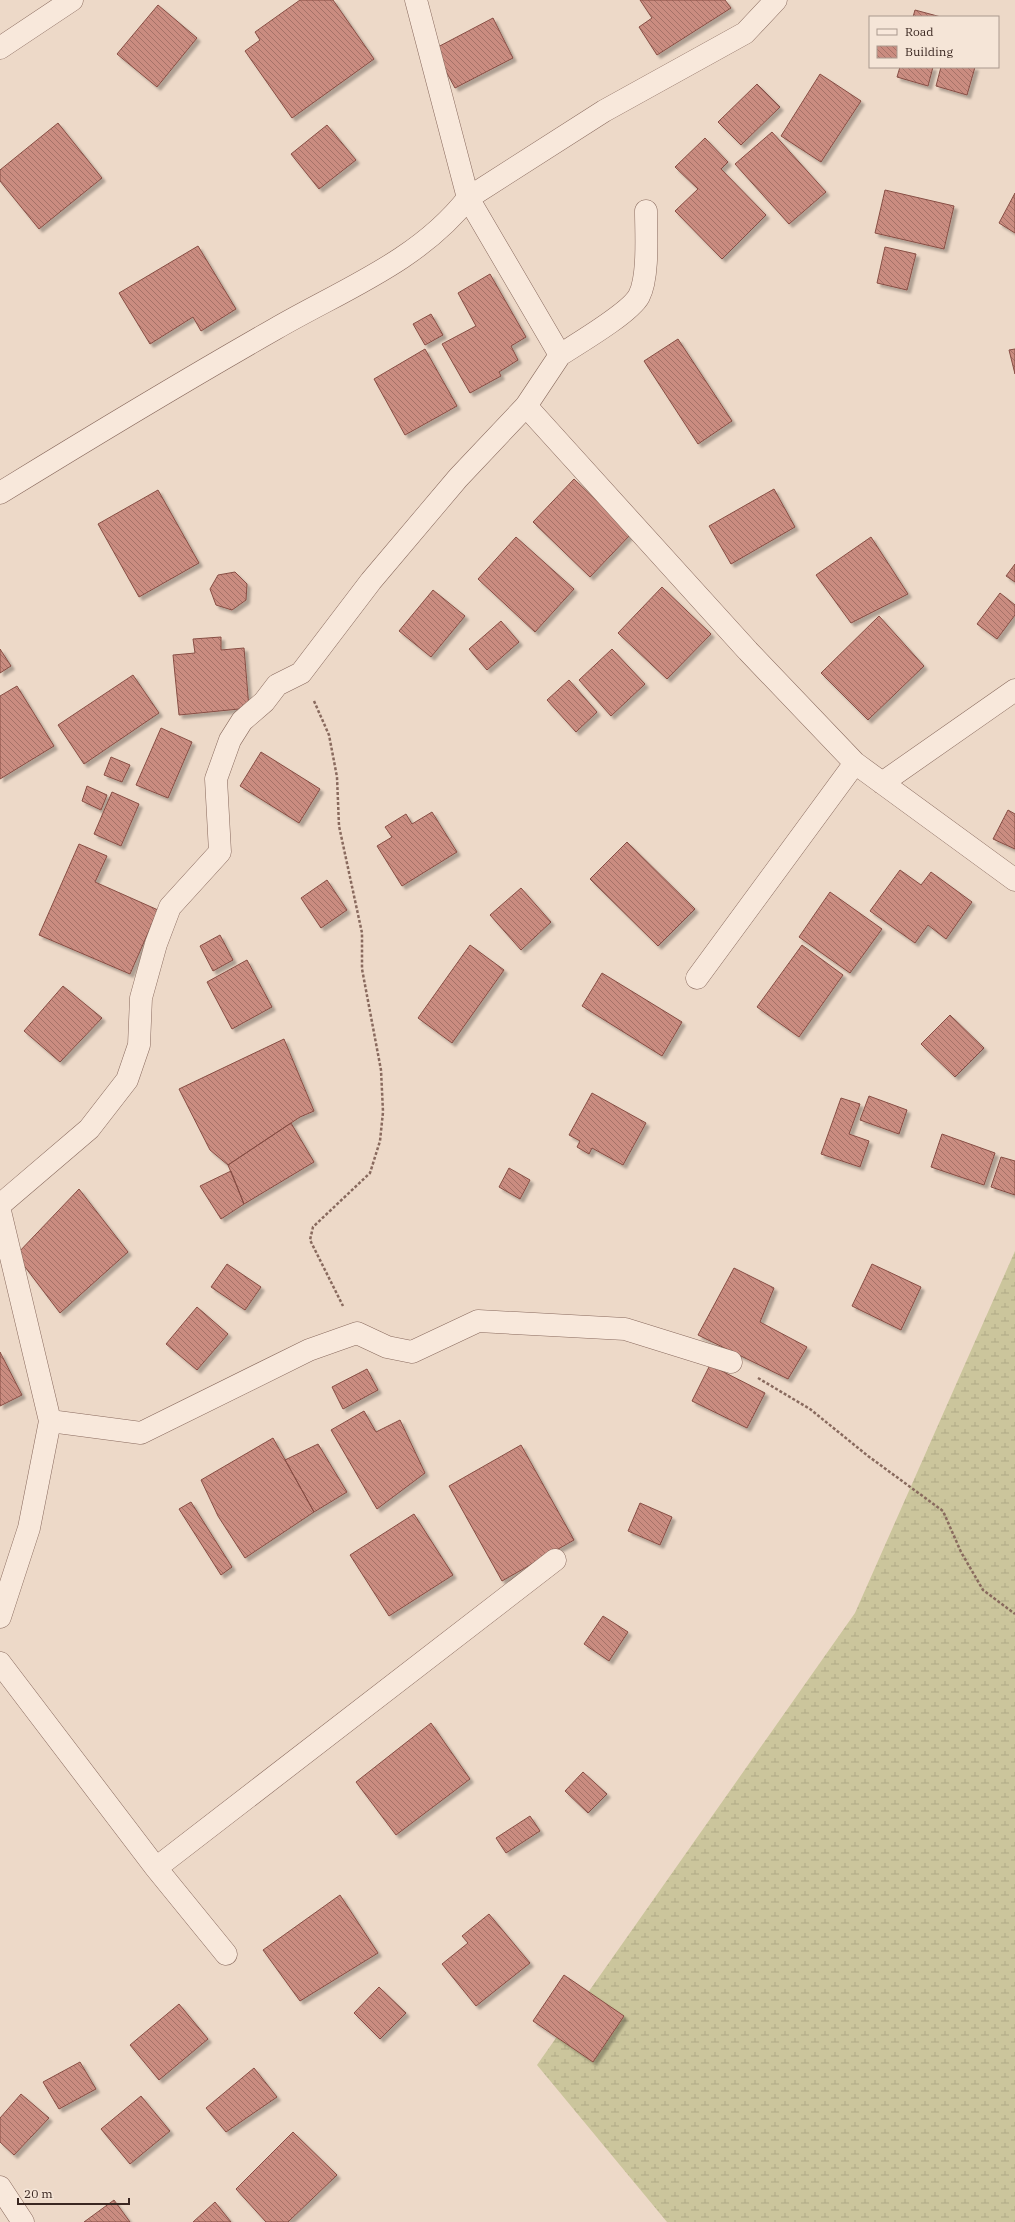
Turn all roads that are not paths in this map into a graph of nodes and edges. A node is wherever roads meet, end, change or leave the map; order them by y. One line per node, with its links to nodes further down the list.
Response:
1 (72, 0): 4 (street)
2 (416, 0): 5 (street)
3 (776, 0): 5 (street)
4 (0, 48)
5 (468, 198): 7 (street); 9 (street)
6 (646, 211): 7 (street)
7 (560, 355): 8 (street)
8 (526, 406): 11 (street); 15 (street)
9 (0, 493)
10 (1015, 690): 12 (street)
11 (855, 764): 12 (street); 14 (street)
12 (882, 783): 13 (street)
13 (1015, 880)
14 (697, 978)
15 (0, 1205)
16 (0, 1211): 18 (street)
17 (731, 1362): 18 (street)
18 (50, 1421): 20 (street)
19 (555, 1560): 22 (street)
20 (0, 1617)
21 (0, 1663): 22 (street)
22 (156, 1868): 23 (street)
23 (226, 1954)
24 (0, 2187): 25 (street)
25 (24, 2222)

